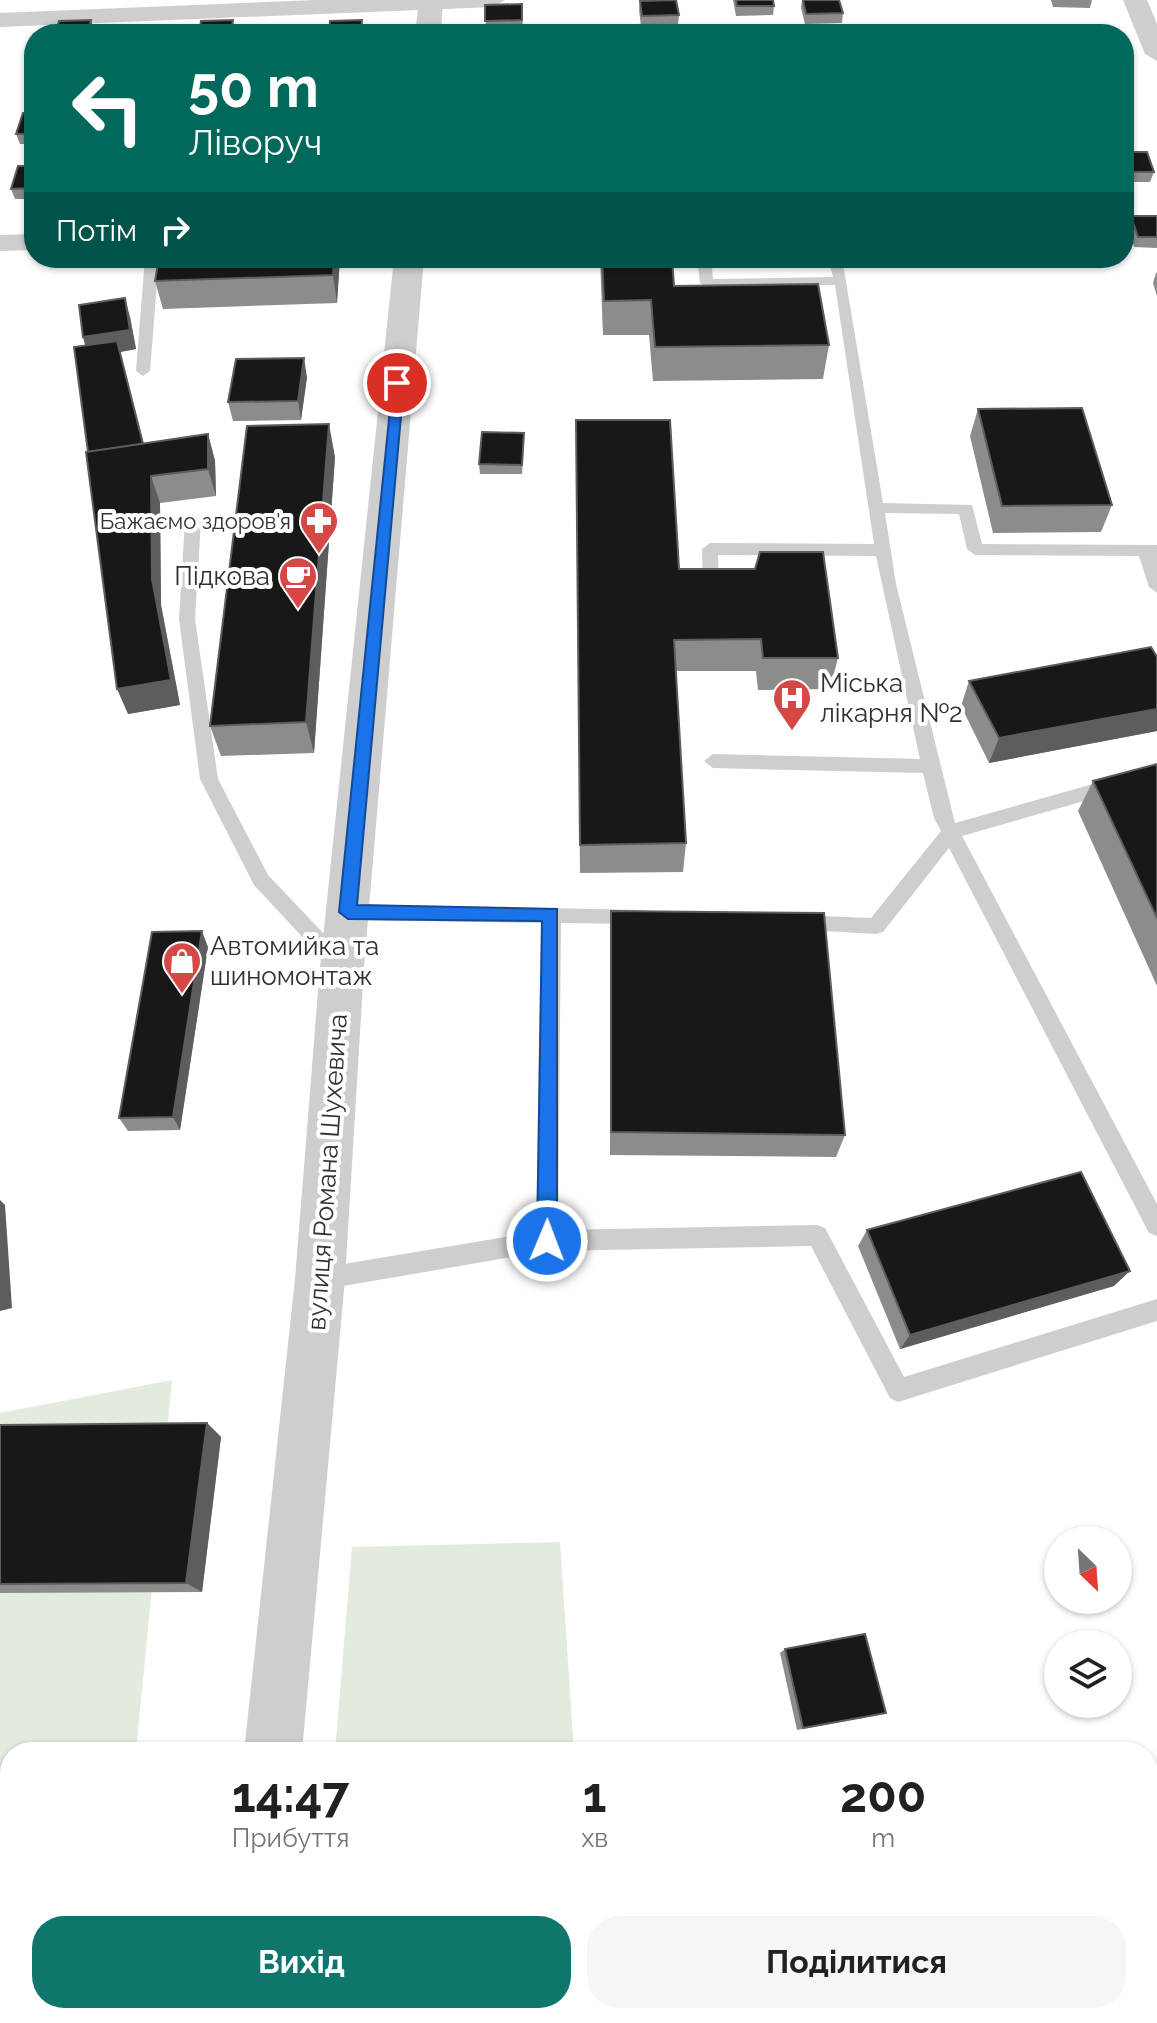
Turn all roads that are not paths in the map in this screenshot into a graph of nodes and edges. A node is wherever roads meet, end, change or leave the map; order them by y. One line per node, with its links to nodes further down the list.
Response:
1 (493, 0): 3 (street)
2 (1135, 0): 6 (street)
3 (431, 1): 4 (street); 5 (street)
4 (0, 20)
5 (429, 24)
6 (1157, 54)
7 (24, 242): 8 (street)
8 (0, 243)
9 (151, 268): 14 (lane)
10 (408, 268): 25 (street, вулиця Романа Шухевича)
11 (705, 268): 13 (lane)
12 (838, 268): 13 (lane)
13 (841, 281): 15 (lane)
14 (143, 371)
15 (876, 508): 17 (lane); 18 (lane)
16 (193, 521): 29 (lane)
17 (883, 550): 20 (lane); 22 (lane)
18 (1151, 551): 19 (lane)
19 (1157, 587)
20 (711, 590)
21 (713, 761): 22 (lane)
22 (931, 766): 24 (lane)
23 (1157, 773): 24 (lane)
24 (951, 832): 28 (lane); 30 (lane)
25 (348, 912): 26 (lane); 29 (street, вулиця Романа Шухевича)
26 (551, 914): 27 (lane); 31 (lane)
27 (655, 917)
28 (781, 922)
29 (342, 967): 32 (street, вулиця Романа Шухевича)
30 (1157, 1226)
31 (547, 1241): 32 (lane); 33 (lane)
32 (320, 1279): 34 (street, вулиця Романа Шухевича)
33 (1157, 1310)
34 (274, 1742)

